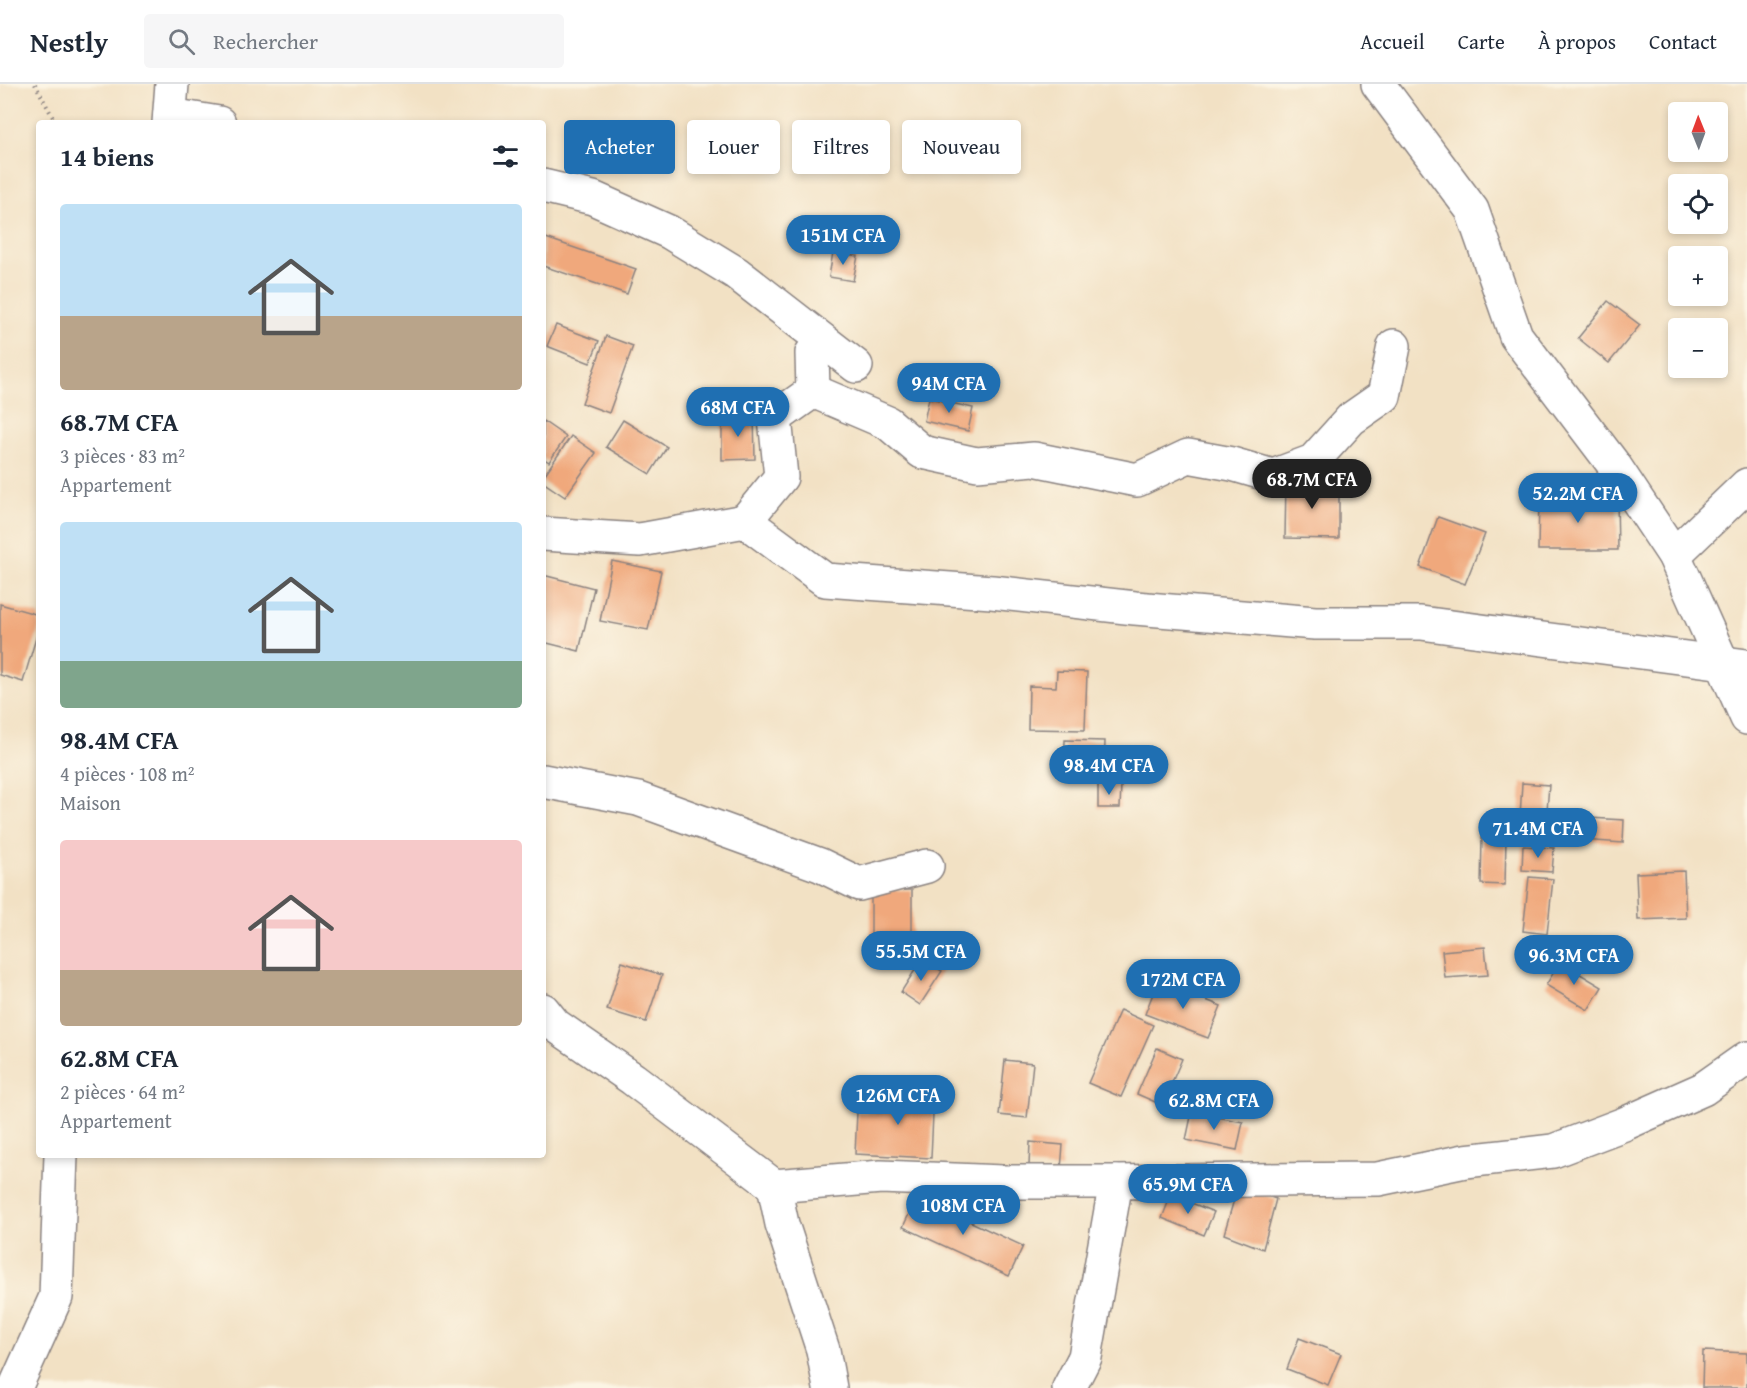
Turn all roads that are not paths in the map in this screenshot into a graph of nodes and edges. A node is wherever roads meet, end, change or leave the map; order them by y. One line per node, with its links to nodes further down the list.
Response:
1 (1378, 84): 12 (street)
2 (170, 107): 3 (street)
3 (210, 120)
4 (546, 187): 7 (street)
5 (1394, 346): 8 (street)
6 (812, 353): 8 (street)
7 (856, 366)
8 (813, 391): 10 (street)
9 (1747, 485): 12 (street)
10 (745, 520): 11 (street); 13 (street)
11 (546, 534)
12 (1674, 555): 13 (street)
13 (1735, 664): 14 (street)
14 (1747, 718)
15 (546, 783): 16 (street)
16 (927, 866)
17 (546, 1014): 21 (street)
18 (1747, 1058): 20 (street)
19 (61, 1158): 22 (street)
20 (1116, 1182): 21 (street); 24 (street)
21 (774, 1186): 23 (street)
22 (15, 1388)
23 (830, 1388)
24 (1070, 1388)

